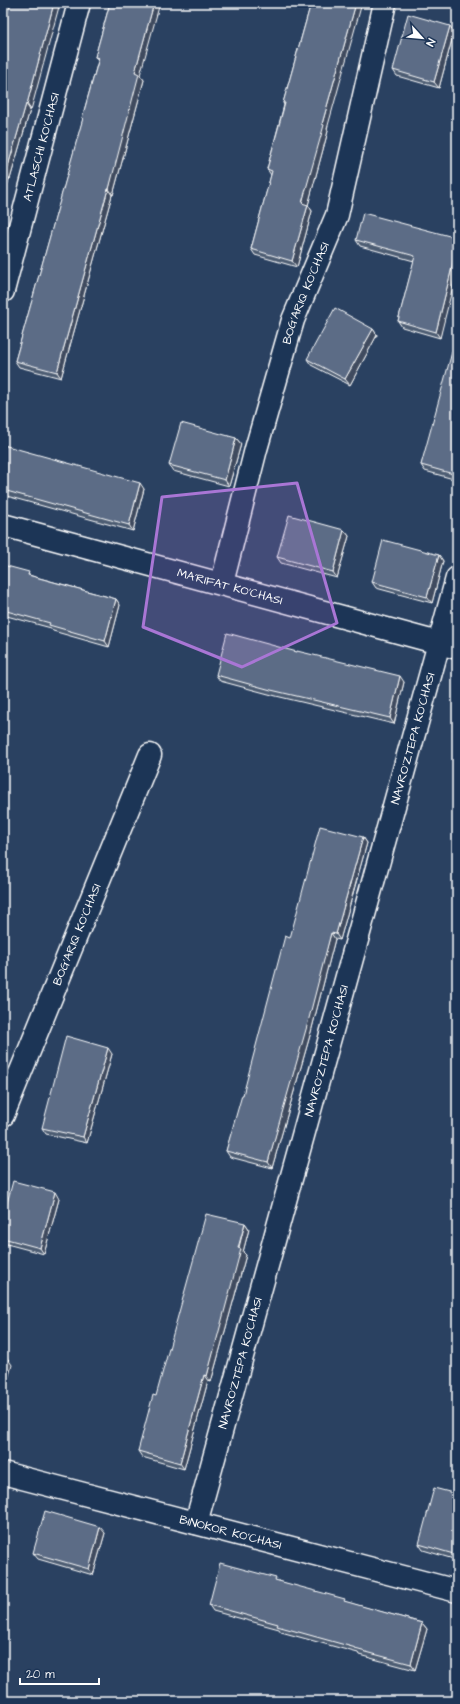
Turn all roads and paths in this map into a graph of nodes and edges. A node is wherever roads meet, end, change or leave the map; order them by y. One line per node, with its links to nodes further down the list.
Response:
1 (80, 3): 3 (street, ATLASCHI KO'CHASI)
2 (385, 3): 6 (street, BOG'ARIQ KO'CHASI)
3 (3, 291)
4 (3, 525): 6 (street, MA'RIFAT KO'CHASI)
5 (457, 578): 7 (street, NAVRO'ZTEPA KO'CHASI)
6 (222, 583): 7 (street, MA'RIFAT KO'CHASI)
7 (448, 645): 11 (street, NAVRO'ZTEPA KO'CHASI)
8 (150, 754): 9 (street, BOG'ARIQ KO'CHASI)
9 (3, 1115)
10 (3, 1473): 11 (street, BINOKOR KO'CHASI)
11 (196, 1523): 12 (street, BINOKOR KO'CHASI)
12 (457, 1591)

